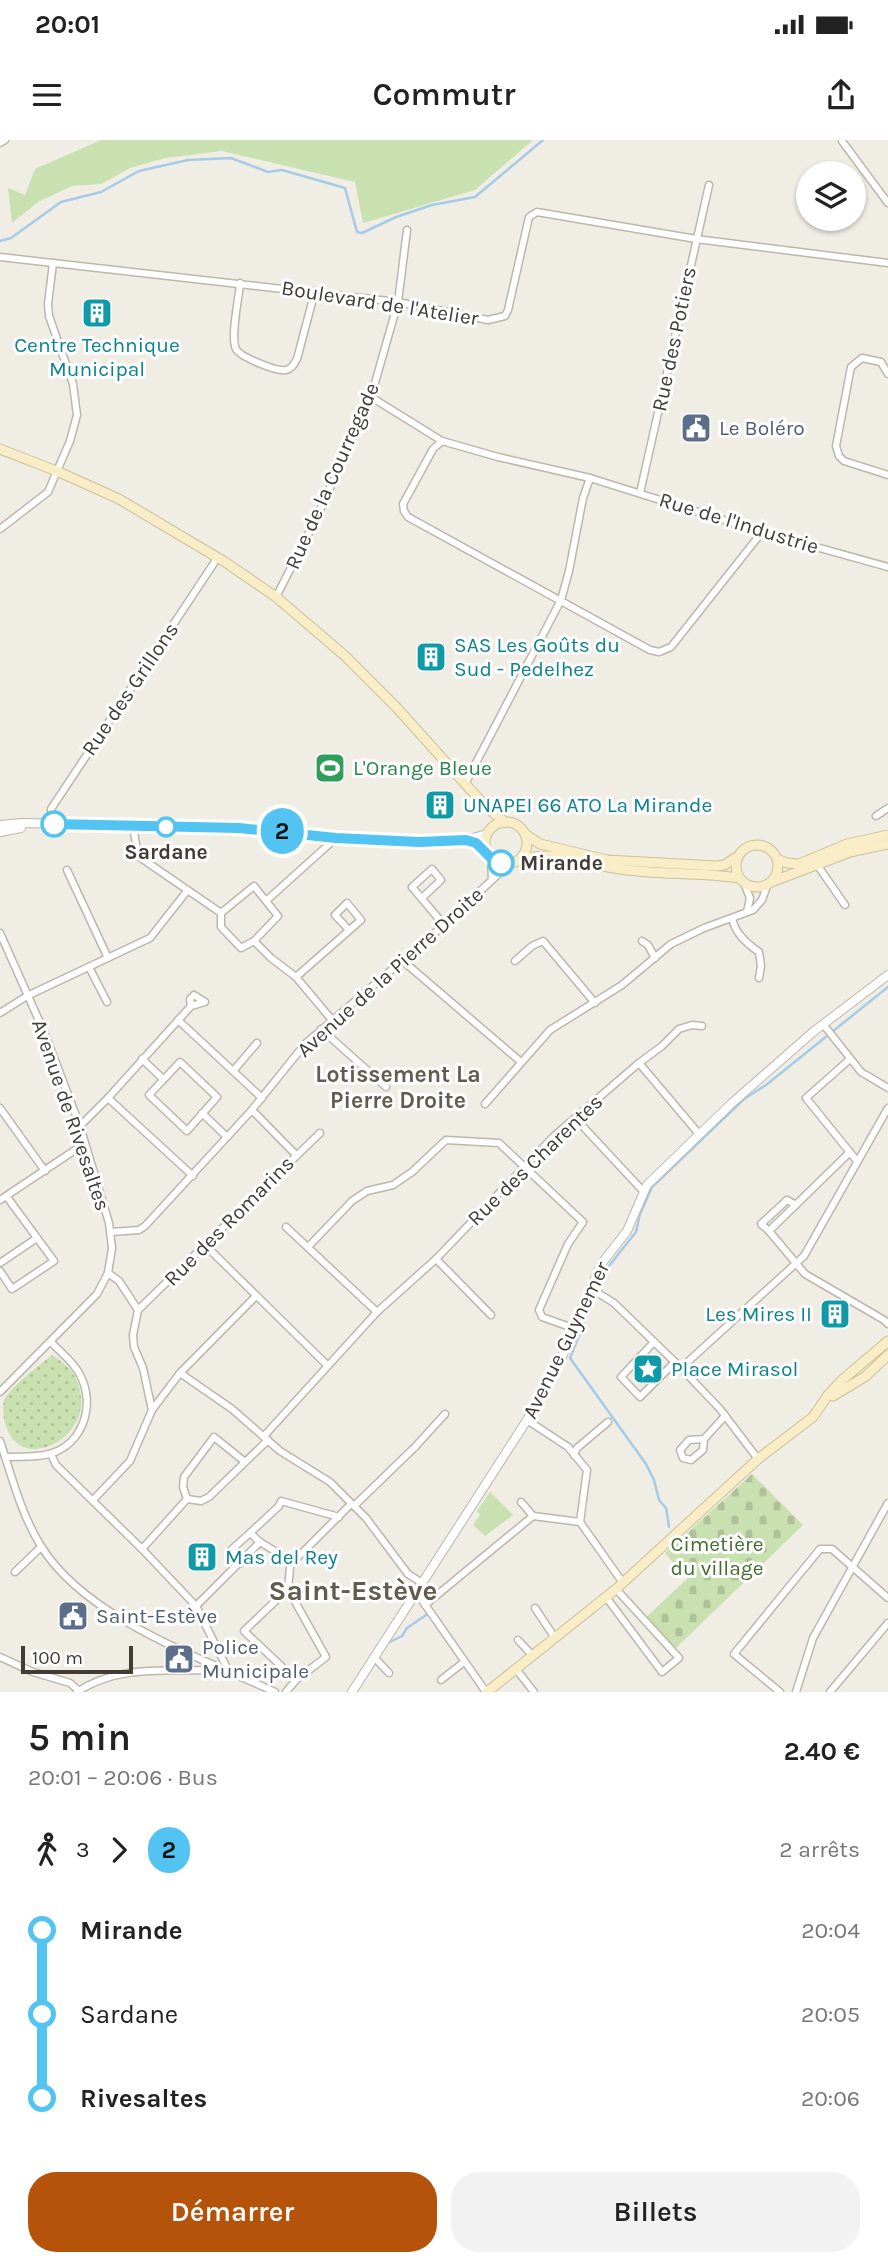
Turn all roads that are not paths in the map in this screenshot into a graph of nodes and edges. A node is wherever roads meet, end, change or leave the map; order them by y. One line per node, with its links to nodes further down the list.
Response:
1 (842, 141): 3 (street)
2 (709, 184): 5 (street, Rue des Potiers)
3 (888, 203)
4 (407, 230): 11 (street, Rue de la Courregade)
5 (696, 239): 8 (street, Boulevard de l'Atelier); 11 (street, Boulevard de l'Atelier); 19 (street, Rue des Potiers)
6 (0, 257): 7 (street, Boulevard de l'Atelier)
7 (53, 263): 9 (street, Boulevard de l'Atelier); 16 (street)
8 (888, 263)
9 (240, 283): 10 (street, Boulevard de l'Atelier); 10 (street)
10 (315, 292): 11 (street, Boulevard de l'Atelier)
11 (398, 302): 13 (street, Rue de la Courregade)
12 (888, 374): 17 (street)
13 (371, 397): 14 (street, Rue de l'Industrie); 24 (street, Rue de la Courregade)
14 (442, 441): 18 (street, Rue de l'Industrie); 25 (street)
15 (0, 449): 16 (main road)
16 (59, 472): 20 (street); 22 (main road)
17 (888, 475)
18 (590, 478): 19 (street, Rue de l'Industrie); 25 (street)
19 (640, 493): 21 (street, Rue de l'Industrie)
20 (0, 529)
21 (762, 532): 23 (street, Rue de l'Industrie); 25 (street)
22 (218, 557): 24 (main road); 32 (street, Rue des Grillons)
23 (888, 567)
24 (276, 597): 26 (main road)
25 (561, 600): 26 (street)
26 (465, 784): 28 (main road)
27 (888, 807): 29 (street)
28 (487, 808): 30 (main road); 35 (main road)
29 (876, 816)
30 (505, 822): 35 (main road); 37 (main road)
31 (41, 824): 32 (street); 33 (street); 36 (street)
32 (51, 824): 34 (street)
33 (0, 825)
34 (133, 826): 39 (street); 51 (street)
35 (489, 831): 40 (street); 42 (main road)
36 (0, 832)
37 (525, 834): 43 (main road); 45 (main road)
38 (888, 835): 44 (main road)
39 (336, 838): 40 (street); 53 (street)
40 (466, 840): 42 (street)
41 (888, 844): 46 (main road)
42 (489, 855): 45 (main road); 49 (street, Avenue de la Pierre Droite)
43 (737, 857): 44 (main road); 48 (main road)
44 (777, 859): 50 (main road)
45 (514, 862): 48 (main road); 49 (street, Avenue de la Pierre Droite)
46 (818, 866): 50 (main road); 54 (street)
47 (67, 870): 63 (street)
48 (741, 880): 50 (main road); 55 (street)
49 (492, 882): 58 (street, Avenue de la Pierre Droite)
50 (769, 884): 55 (street)
51 (187, 891): 56 (street); 63 (street)
52 (422, 898): 52 (street); 58 (street)
53 (267, 900): 56 (street); 61 (street)
54 (845, 905)
55 (747, 912): 57 (street)
56 (221, 914): 61 (street)
57 (732, 918): 64 (street); 70 (street)
58 (444, 925): 65 (street, Avenue de la Pierre Droite)
59 (349, 930): 69 (street)
60 (0, 933): 71 (street, Avenue de Rivesaltes)
61 (254, 941): 69 (street)
62 (642, 941): 64 (street)
63 (108, 958): 67 (street)
64 (655, 958): 73 (street)
65 (403, 961): 77 (street, Avenue de la Pierre Droite); 84 (street)
66 (515, 961): 73 (street)
67 (89, 967): 71 (street); 72 (street)
68 (888, 975): 80 (street, Avenue Guynemer)
69 (296, 976): 77 (street)
70 (760, 978)
71 (27, 996): 75 (street); 98 (street, Avenue de Rivesaltes)
72 (107, 1002)
73 (595, 1003): 84 (street)
74 (191, 1006): 76 (street)
75 (0, 1013)
76 (178, 1020): 82 (street); 86 (street)
77 (332, 1020): 79 (street, Avenue de la Pierre Droite)
78 (702, 1026): 85 (street, Rue des Charentes)
79 (321, 1029): 88 (street); 91 (street, Avenue de la Pierre Droite)
80 (827, 1030): 83 (street); 100 (street, Avenue Guynemer)
81 (257, 1043): 86 (street)
82 (142, 1059): 87 (street); 90 (street)
83 (850, 1059): 89 (street); 103 (street)
84 (521, 1062): 92 (street)
85 (639, 1063): 97 (street, Rue des Charentes); 100 (street)
86 (233, 1070): 91 (street)
87 (163, 1079): 96 (street); 96 (street)
88 (386, 1087)
89 (888, 1088)
90 (108, 1098): 98 (street); 108 (street)
91 (262, 1098): 95 (street, Avenue de la Pierre Droite)
92 (485, 1104)
93 (0, 1108): 107 (street)
94 (888, 1108): 105 (street)
95 (251, 1111): 101 (street, Avenue de la Pierre Droite); 104 (street)
96 (202, 1114): 101 (street)
97 (575, 1118): 106 (street, Rue des Charentes); 109 (street)
98 (80, 1126): 102 (street, Avenue de Rivesaltes)
99 (320, 1133): 104 (street, Rue des Romarins)
100 (699, 1134): 109 (street, Avenue Guynemer)
101 (227, 1136): 108 (street, Avenue de la Pierre Droite)
102 (84, 1144): 107 (street); 112 (street, Avenue de Rivesaltes)
103 (850, 1152): 105 (street); 118 (street)
104 (296, 1155): 114 (street, Rue des Romarins)
105 (857, 1161): 118 (street)
106 (526, 1166): 115 (street); 116 (street, Rue des Charentes); 127 (street)
107 (45, 1171): 110 (street)
108 (193, 1176): 112 (street, Avenue de la Pierre Droite)
109 (643, 1191): 121 (street, Avenue Guynemer)
110 (3, 1198): 113 (street)
111 (286, 1227): 115 (street)
112 (111, 1232): 120 (street, Avenue de Rivesaltes)
113 (37, 1238): 117 (street); 119 (street)
114 (206, 1246): 122 (street); 123 (street, Rue des Romarins)
115 (308, 1247): 124 (street)
116 (436, 1259): 124 (street, Rue des Charentes); 125 (street)
117 (0, 1263)
118 (796, 1263): 126 (street); 134 (street)
119 (0, 1271)
120 (108, 1273): 123 (street); 129 (street, Avenue de Rivesaltes)
121 (594, 1291): 127 (street, Avenue Guynemer); 130 (street)
122 (256, 1296): 133 (street); 135 (street)
123 (138, 1310): 138 (street)
124 (377, 1312): 133 (street, Rue des Charentes)
125 (491, 1315)
126 (888, 1324)
127 (573, 1328): 141 (street, Avenue Guynemer)
128 (888, 1341): 137 (main road)
129 (51, 1342): 136 (street, Avenue de Rivesaltes); 146 (street)
130 (654, 1342): 132 (street); 132 (street)
131 (888, 1355): 137 (main road)
132 (674, 1362): 134 (street)
133 (327, 1366): 143 (street, Rue des Charentes)
134 (681, 1368): 140 (street)
135 (180, 1373): 138 (street); 143 (street)
136 (2, 1390)
137 (820, 1406): 149 (main road)
138 (152, 1410): 152 (street)
139 (445, 1414): 155 (street)
140 (725, 1416): 144 (street); 149 (street)
141 (527, 1420): 147 (street); 167 (street, Avenue Guynemer)
142 (608, 1422): 147 (street)
143 (266, 1438): 150 (street, Rue des Charentes); 155 (street)
144 (704, 1439)
145 (0, 1441): 148 (street)
146 (51, 1454): 148 (street); 152 (street)
147 (574, 1455): 158 (street)
148 (5, 1457): 161 (street)
149 (758, 1459): 168 (main road)
150 (245, 1462): 151 (street, Rue des Charentes); 151 (street)
151 (187, 1499): 162 (street)
152 (93, 1500): 162 (street)
153 (521, 1502): 156 (street)
154 (888, 1503): 165 (street)
155 (353, 1505): 157 (street); 167 (street)
156 (533, 1516): 158 (street); 173 (street)
157 (339, 1517): 159 (street); 163 (street)
158 (580, 1522): 168 (street)
159 (250, 1533): 160 (street); 164 (street)
160 (260, 1542): 163 (street); 164 (street)
161 (41, 1547): 166 (street); 183 (street)
162 (142, 1549): 174 (street)
163 (293, 1562): 169 (street)
164 (241, 1563): 174 (street)
165 (852, 1566): 171 (street); 194 (street); 195 (street)
166 (15, 1572)
167 (422, 1583): 170 (street, Avenue Guynemer)
168 (620, 1586): 172 (main road); 172 (street)
169 (288, 1589): 186 (street); 186 (street)
170 (417, 1593): 173 (street); 181 (street, Avenue Guynemer)
171 (887, 1595)
172 (606, 1597): 177 (main road)
173 (425, 1605): 182 (street)
174 (196, 1606): 183 (street)
175 (535, 1608): 177 (street)
176 (888, 1623): 196 (street)
177 (555, 1638): 179 (main road)
178 (518, 1640): 179 (street)
179 (533, 1656): 184 (main road)
180 (0, 1657): 188 (street)
181 (374, 1657): 185 (street); 191 (street, Avenue Guynemer)
182 (464, 1662): 187 (street); 192 (street)
183 (223, 1668): 188 (street); 189 (street)
184 (516, 1669): 192 (main road); 193 (street)
185 (389, 1673)
186 (296, 1680): 190 (street)
187 (441, 1680)
188 (78, 1691)
189 (275, 1692)
190 (286, 1692)
191 (352, 1692)
192 (486, 1692)
193 (534, 1692)
194 (780, 1692)
195 (796, 1692)
196 (830, 1692)

